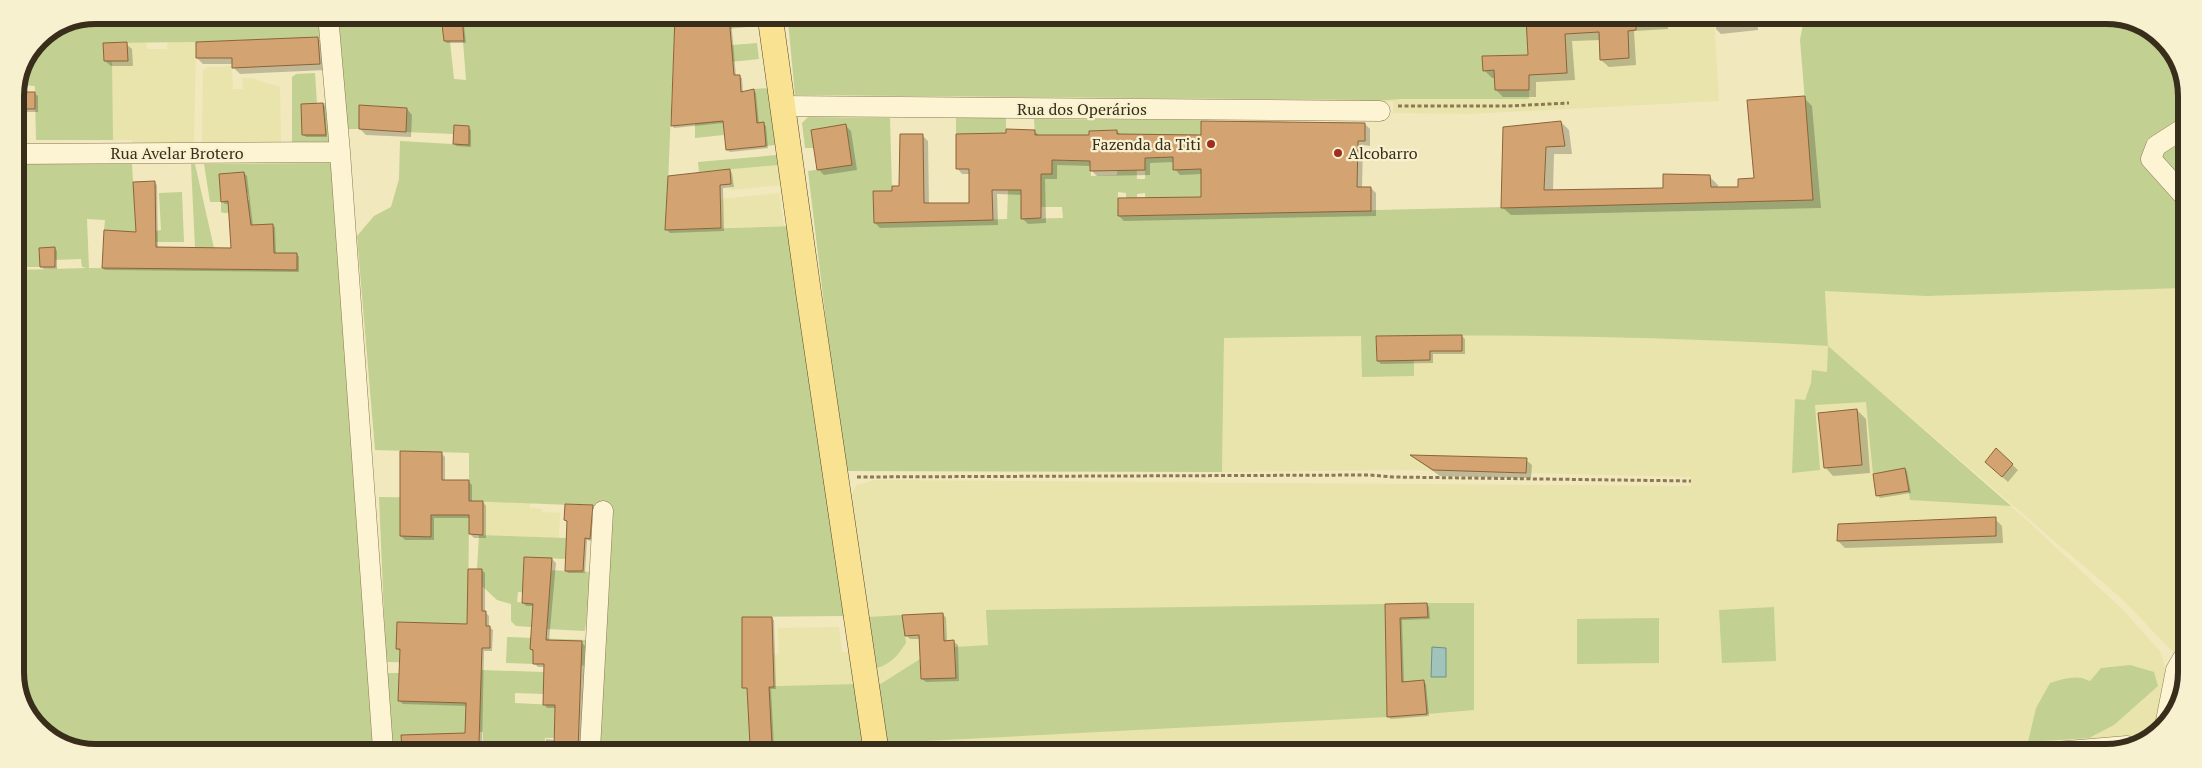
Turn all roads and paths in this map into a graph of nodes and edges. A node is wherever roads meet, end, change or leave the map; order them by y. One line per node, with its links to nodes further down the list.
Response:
1 (329, 24): 7 (street)
2 (771, 24): 4 (main road)
3 (1569, 103): 5 (path)
4 (783, 106): 5 (street, Rua dos Operários); 10 (main road)
5 (1380, 111)
6 (2178, 132): 9 (street)
7 (340, 152): 8 (street, Rua Avelar Brotero); 15 (street)
8 (24, 154)
9 (2178, 189)
10 (836, 478): 11 (path); 17 (main road)
11 (1691, 481)
12 (603, 511): 16 (street)
13 (2178, 667): 14 (street)
14 (2168, 709)
15 (383, 744)
16 (590, 744)
17 (875, 744)

